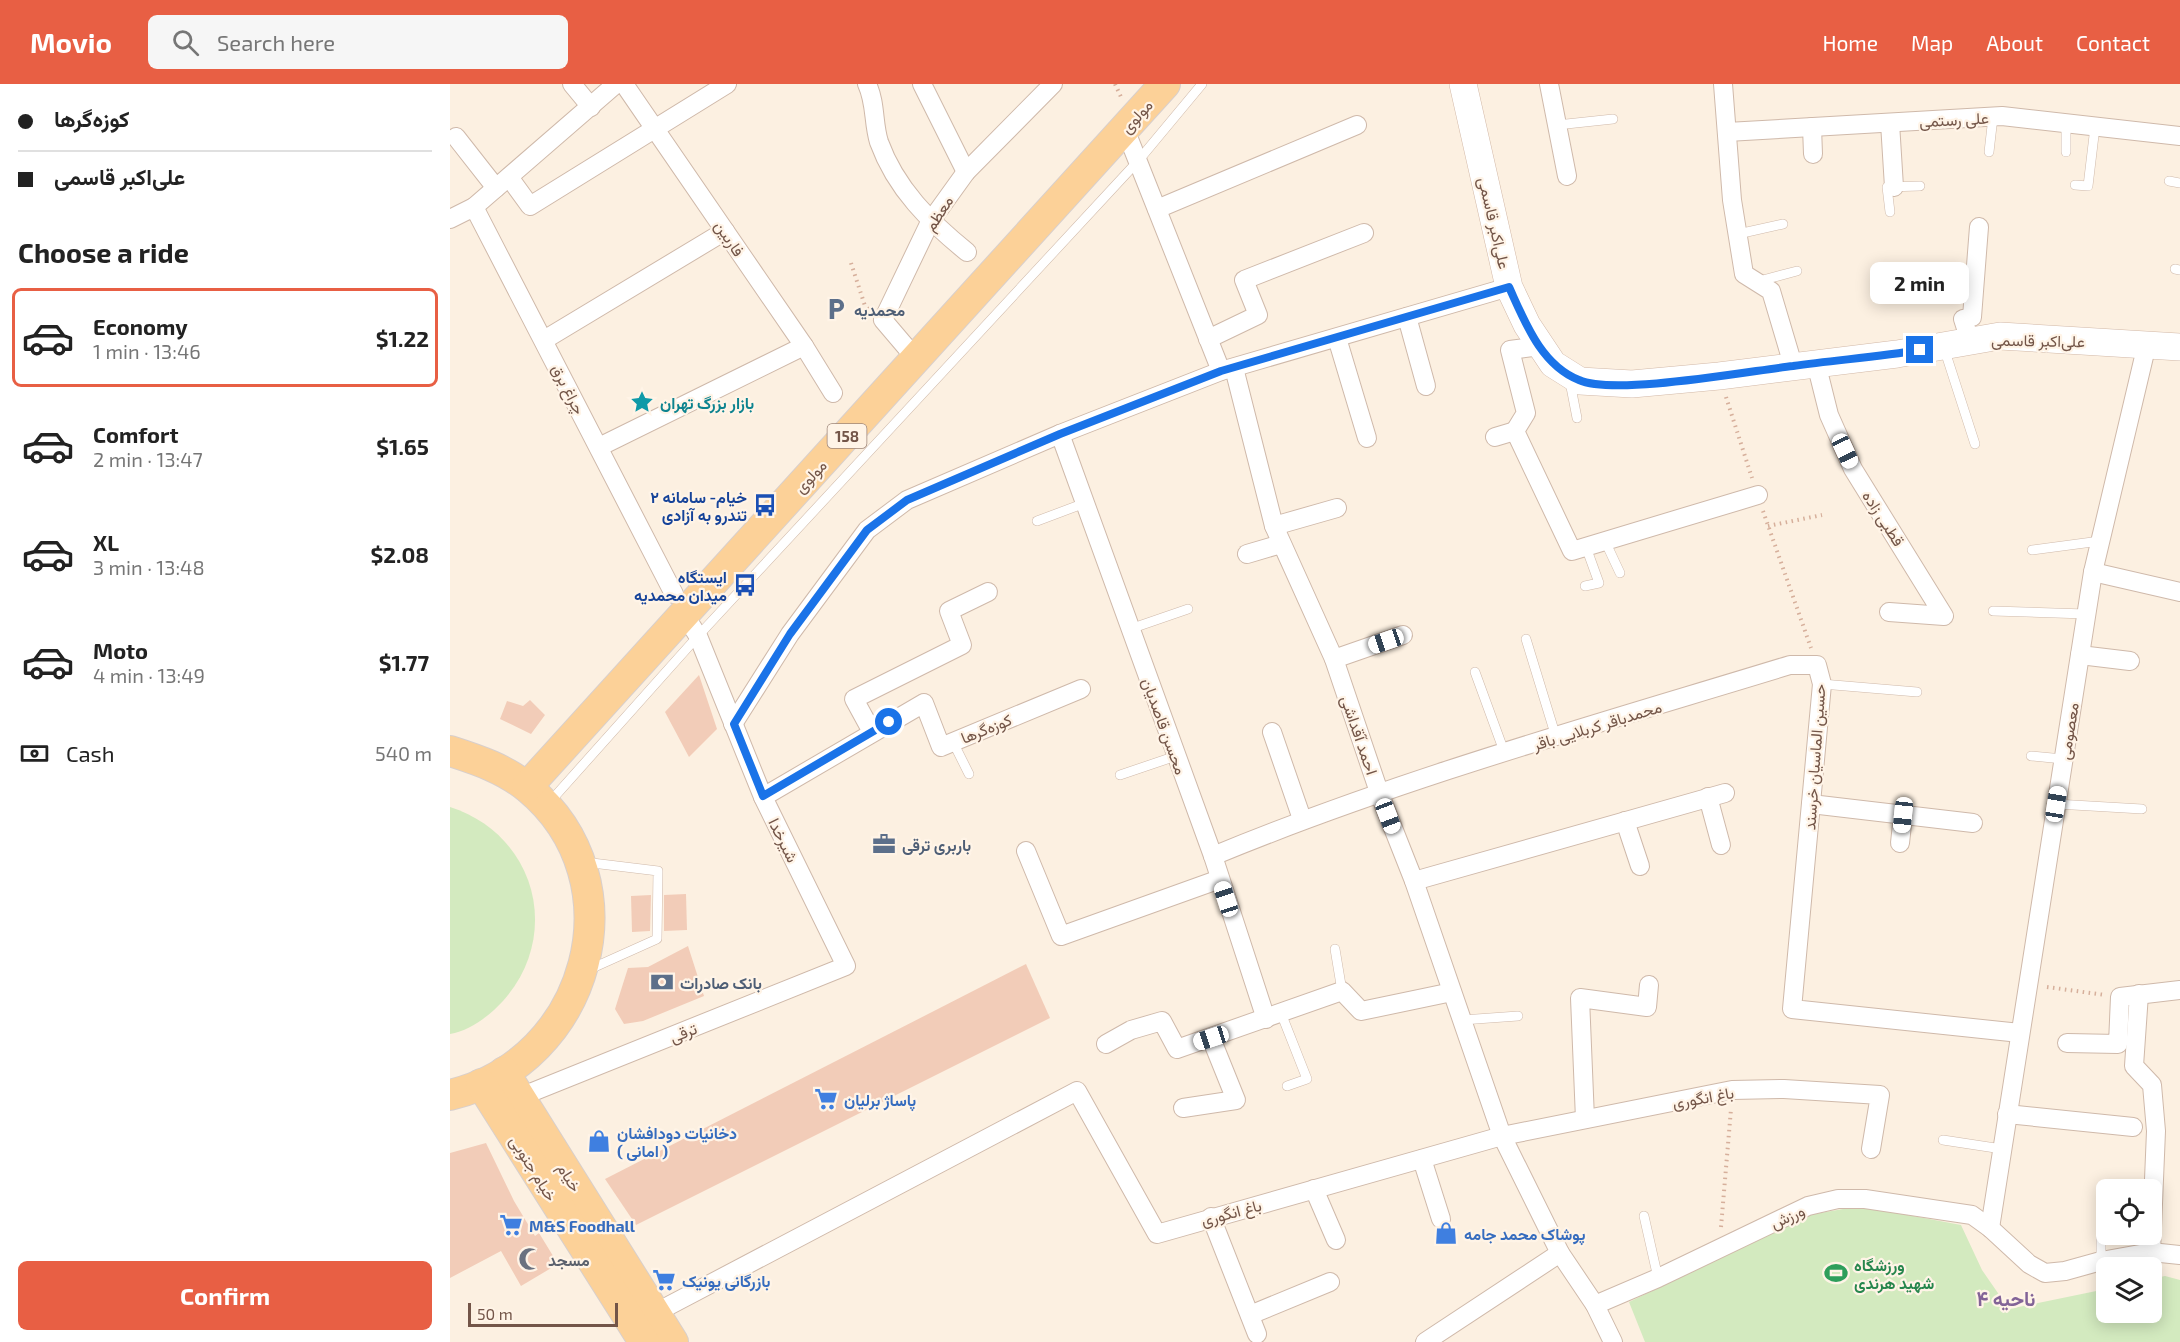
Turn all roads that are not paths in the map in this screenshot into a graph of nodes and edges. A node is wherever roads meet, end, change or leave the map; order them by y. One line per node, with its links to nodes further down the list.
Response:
1 (572, 84): 13 (street)
2 (616, 84): 13 (street)
3 (624, 84): 22 (street, فاربین)
4 (727, 84): 22 (street)
5 (867, 84): 43 (street)
6 (922, 84): 31 (street)
7 (1053, 84): 31 (street, معظم)
8 (1165, 84): 23 (main road, مولوی / 158)
9 (1202, 84): 30 (lane)
10 (1463, 84): 52 (street, علی‌اکبر قاسمی)
11 (1549, 84): 19 (street)
12 (1723, 84): 24 (street, قطبی زاده)
13 (591, 106): 34 (street)
14 (1992, 117): 16 (street, علی رستمی); 17 (street, علی رستمی); 28 (lane)
15 (1613, 119): 19 (lane)
16 (1890, 123): 20 (street, علی رستمی); 38 (street)
17 (2066, 124): 21 (street, علی رستمی); 27 (lane)
18 (1357, 125): 40 (street)
19 (1557, 125): 32 (street)
20 (1812, 127): 24 (street, علی رستمی); 29 (street)
21 (2095, 127): 25 (street, علی رستمی); 36 (lane)
22 (656, 129): 34 (street); 46 (street, فاربین)
23 (1125, 129): 30 (street, احمد آقداشی); 63 (main road, مولوی / 158)
24 (1726, 132): 48 (street, قطبی زاده)
25 (2180, 136)
26 (456, 137): 34 (street)
27 (2066, 152)
28 (1989, 153)
29 (1814, 154)
30 (1138, 161): 40 (street, احمد آقداشی); 96 (lane)
31 (966, 172): 43 (street, معظم)
32 (1567, 176)
33 (2169, 181): 35 (lane)
34 (502, 182): 39 (street)
35 (2180, 183)
36 (2075, 185)
37 (1920, 186): 38 (lane)
38 (1894, 187): 41 (lane)
39 (474, 207): 42 (street); 56 (street, چراغ برق)
40 (1156, 208): 55 (street, احمد آقداشی)
41 (1890, 212)
42 (450, 219)
43 (930, 222): 49 (street); 63 (street, معظم)
44 (1783, 224): 48 (lane)
45 (1979, 227): 57 (street)
46 (725, 231): 56 (street); 60 (street, فاربین)
47 (1364, 233): 55 (street)
48 (1738, 234): 51 (street, قطبی زاده)
49 (967, 252)
50 (1797, 271): 51 (lane)
51 (1757, 282): 64 (street, قطبی زاده)
52 (1509, 287): 53 (street); 61 (street, علی‌اکبر قاسمی)
53 (1407, 317): 54 (street); 67 (street)
54 (1337, 338): 65 (street); 73 (street)
55 (1208, 339): 65 (street, احمد آقداشی)
56 (544, 340): 75 (street, چراغ برق)
57 (1970, 341): 58 (street, علی‌اکبر قاسمی); 59 (street, علی‌اکبر قاسمی)
58 (2147, 344): 62 (street, علی‌اکبر قاسمی); 82 (street, معصومی)
59 (1944, 345): 64 (street, علی‌اکبر قاسمی); 74 (lane)
60 (804, 346): 68 (street, فاربین); 75 (street)
61 (1540, 346): 66 (street, علی‌اکبر قاسمی); 70 (street)
62 (2180, 347)
63 (917, 360): 96 (main road, مولوی / 158)
64 (1805, 364): 66 (street, علی‌اکبر قاسمی); 94 (street, قطبی زاده)
65 (1228, 370): 71 (street); 80 (street, احمد آقداشی)
66 (1568, 374): 69 (lane)
67 (1426, 386)
68 (833, 393)
69 (1577, 418)
70 (1515, 431): 72 (street); 84 (street)
71 (1060, 434): 77 (street, محسن قاصدیان); 108 (street)
72 (1495, 437)
73 (1367, 438)
74 (1975, 444)
75 (599, 447): 96 (street, چراغ برق)
76 (1758, 495): 81 (street)
77 (1085, 504): 79 (lane); 97 (street, محسن قاصدیان)
78 (1337, 508): 80 (street)
79 (1037, 521)
80 (1274, 526): 83 (street, احمد آقداشی)
81 (1605, 541): 84 (street); 88 (lane)
82 (2100, 541): 85 (lane); 87 (street, معصومی)
83 (1281, 544): 86 (street); 101 (street, احمد آقداشی)
84 (1579, 549): 89 (lane)
85 (2032, 550)
86 (1248, 554)
87 (2093, 572): 91 (street); 95 (street, معصومی)
88 (1620, 573)
89 (1585, 586)
90 (988, 592): 109 (street)
91 (2180, 592)
92 (1188, 609): 97 (lane)
93 (1993, 611): 95 (lane)
94 (1889, 612)
95 (2086, 614): 100 (street, معصومی)
96 (685, 615): 108 (street, شیرخدا); 121 (main road, مولوی / 158)
97 (1130, 629): 115 (street, محسن قاصدیان)
98 (1403, 635): 101 (street)
99 (1526, 639): 111 (lane)
100 (2080, 655): 102 (street); 117 (street, معصومی)
101 (1334, 659): 120 (street, احمد آقداشی)
102 (2130, 661)
103 (1817, 666): 105 (street, حسین الماسیان خرسند); 111 (street, محمدباقر کربلایی باقر)
104 (1475, 672): 114 (lane)
105 (1822, 684): 107 (lane); 123 (street, حسین الماسیان خرسند)
106 (1081, 689): 112 (street, کوزه‌گرها)
107 (1917, 692)
108 (734, 724): 122 (street, شیرخدا)
109 (872, 732): 112 (street, کوزه‌گرها); 122 (street, کوزه‌گرها)
110 (1272, 732): 127 (street)
111 (1556, 737): 114 (street, محمدباقر کربلایی باقر)
112 (953, 742): 118 (lane)
113 (450, 751): 121 (main road)
114 (1505, 754): 120 (street, محمدباقر کربلایی باقر)
115 (1176, 756): 119 (lane); 133 (street, محسن قاصدیان)
116 (2031, 756): 117 (lane)
117 (2063, 759): 124 (street, معصومی)
118 (969, 774)
119 (1120, 775)
120 (1380, 795): 127 (street, محمدباقر کربلایی باقر); 137 (street, احمد آقداشی)
121 (536, 796): 134 (main road)
122 (763, 796): 139 (street, شیرخدا)
123 (1811, 804): 126 (street); 149 (street, حسین الماسیان خرسند)
124 (2056, 804): 125 (lane); 149 (street, معصومی)
125 (2142, 809)
126 (1903, 815): 129 (street); 130 (street)
127 (1302, 819): 133 (street, محمدباقر کربلایی باقر)
128 (1625, 821): 131 (street); 135 (street); 137 (street)
129 (1973, 823)
130 (1900, 843)
131 (1721, 845)
132 (1026, 851): 136 (street)
133 (1213, 856): 136 (street, محسن قاصدیان)
134 (579, 861): 140 (main road); 140 (lane)
135 (1640, 866)
136 (1220, 879): 146 (street, محسن قاصدیان)
137 (1414, 881): 144 (street, احمد آقداشی)
138 (1335, 949): 143 (lane)
139 (846, 966): 156 (street, ترقی)
140 (583, 972): 153 (main road)
141 (1649, 985): 159 (street)
142 (2180, 990): 145 (street)
143 (1341, 992): 144 (street); 146 (street)
144 (1452, 992): 148 (street, احمد آقداشی)
145 (2139, 994): 151 (street); 172 (street)
146 (1274, 1016): 150 (street); 154 (lane)
147 (1518, 1016): 148 (lane)
148 (1462, 1020): 161 (street, احمد آقداشی)
149 (2020, 1033): 158 (street, معصومی)
150 (1211, 1038): 152 (street); 157 (street)
151 (2067, 1042)
152 (1106, 1044)
153 (493, 1078): 155 (main road); 156 (main road, خیام); 183 (main road, خیام جنوبی)
154 (1287, 1086)
155 (450, 1095)
156 (520, 1097): 180 (main road, خیام)
157 (1183, 1108)
158 (2007, 1114): 160 (street); 164 (street, معصومی)
159 (1585, 1119): 161 (street, باغ انگوری); 163 (street, باغ انگوری)
160 (2133, 1127)
161 (1502, 1136): 165 (street, باغ انگوری); 173 (street, احمد آقداشی)
162 (1943, 1140): 164 (lane)
163 (1871, 1149)
164 (2002, 1149): 170 (street, معصومی)
165 (1422, 1159): 166 (street, باغ انگوری); 169 (street)
166 (1314, 1190): 168 (street, باغ انگوری); 171 (street)
167 (1644, 1216): 177 (lane)
168 (1211, 1217): 180 (street, باغ انگوری); 181 (street)
169 (1441, 1219)
170 (1990, 1228): 176 (street, ورزش); 177 (street, ورزش)
171 (1336, 1240)
172 (2151, 1252): 174 (street); 175 (street)
173 (1560, 1253): 179 (street, احمد آقداشی); 185 (street)
174 (2180, 1255)
175 (2123, 1257)
176 (2096, 1262)
177 (1659, 1278): 179 (street, ورزش)
178 (1330, 1282): 181 (street)
179 (1595, 1305): 186 (street, احمد آقداشی)
180 (655, 1313): 184 (main road, خیام)
181 (1250, 1315): 182 (street)
182 (1257, 1334)
183 (644, 1342)
184 (673, 1342)
185 (1425, 1342)
186 (1612, 1342)

